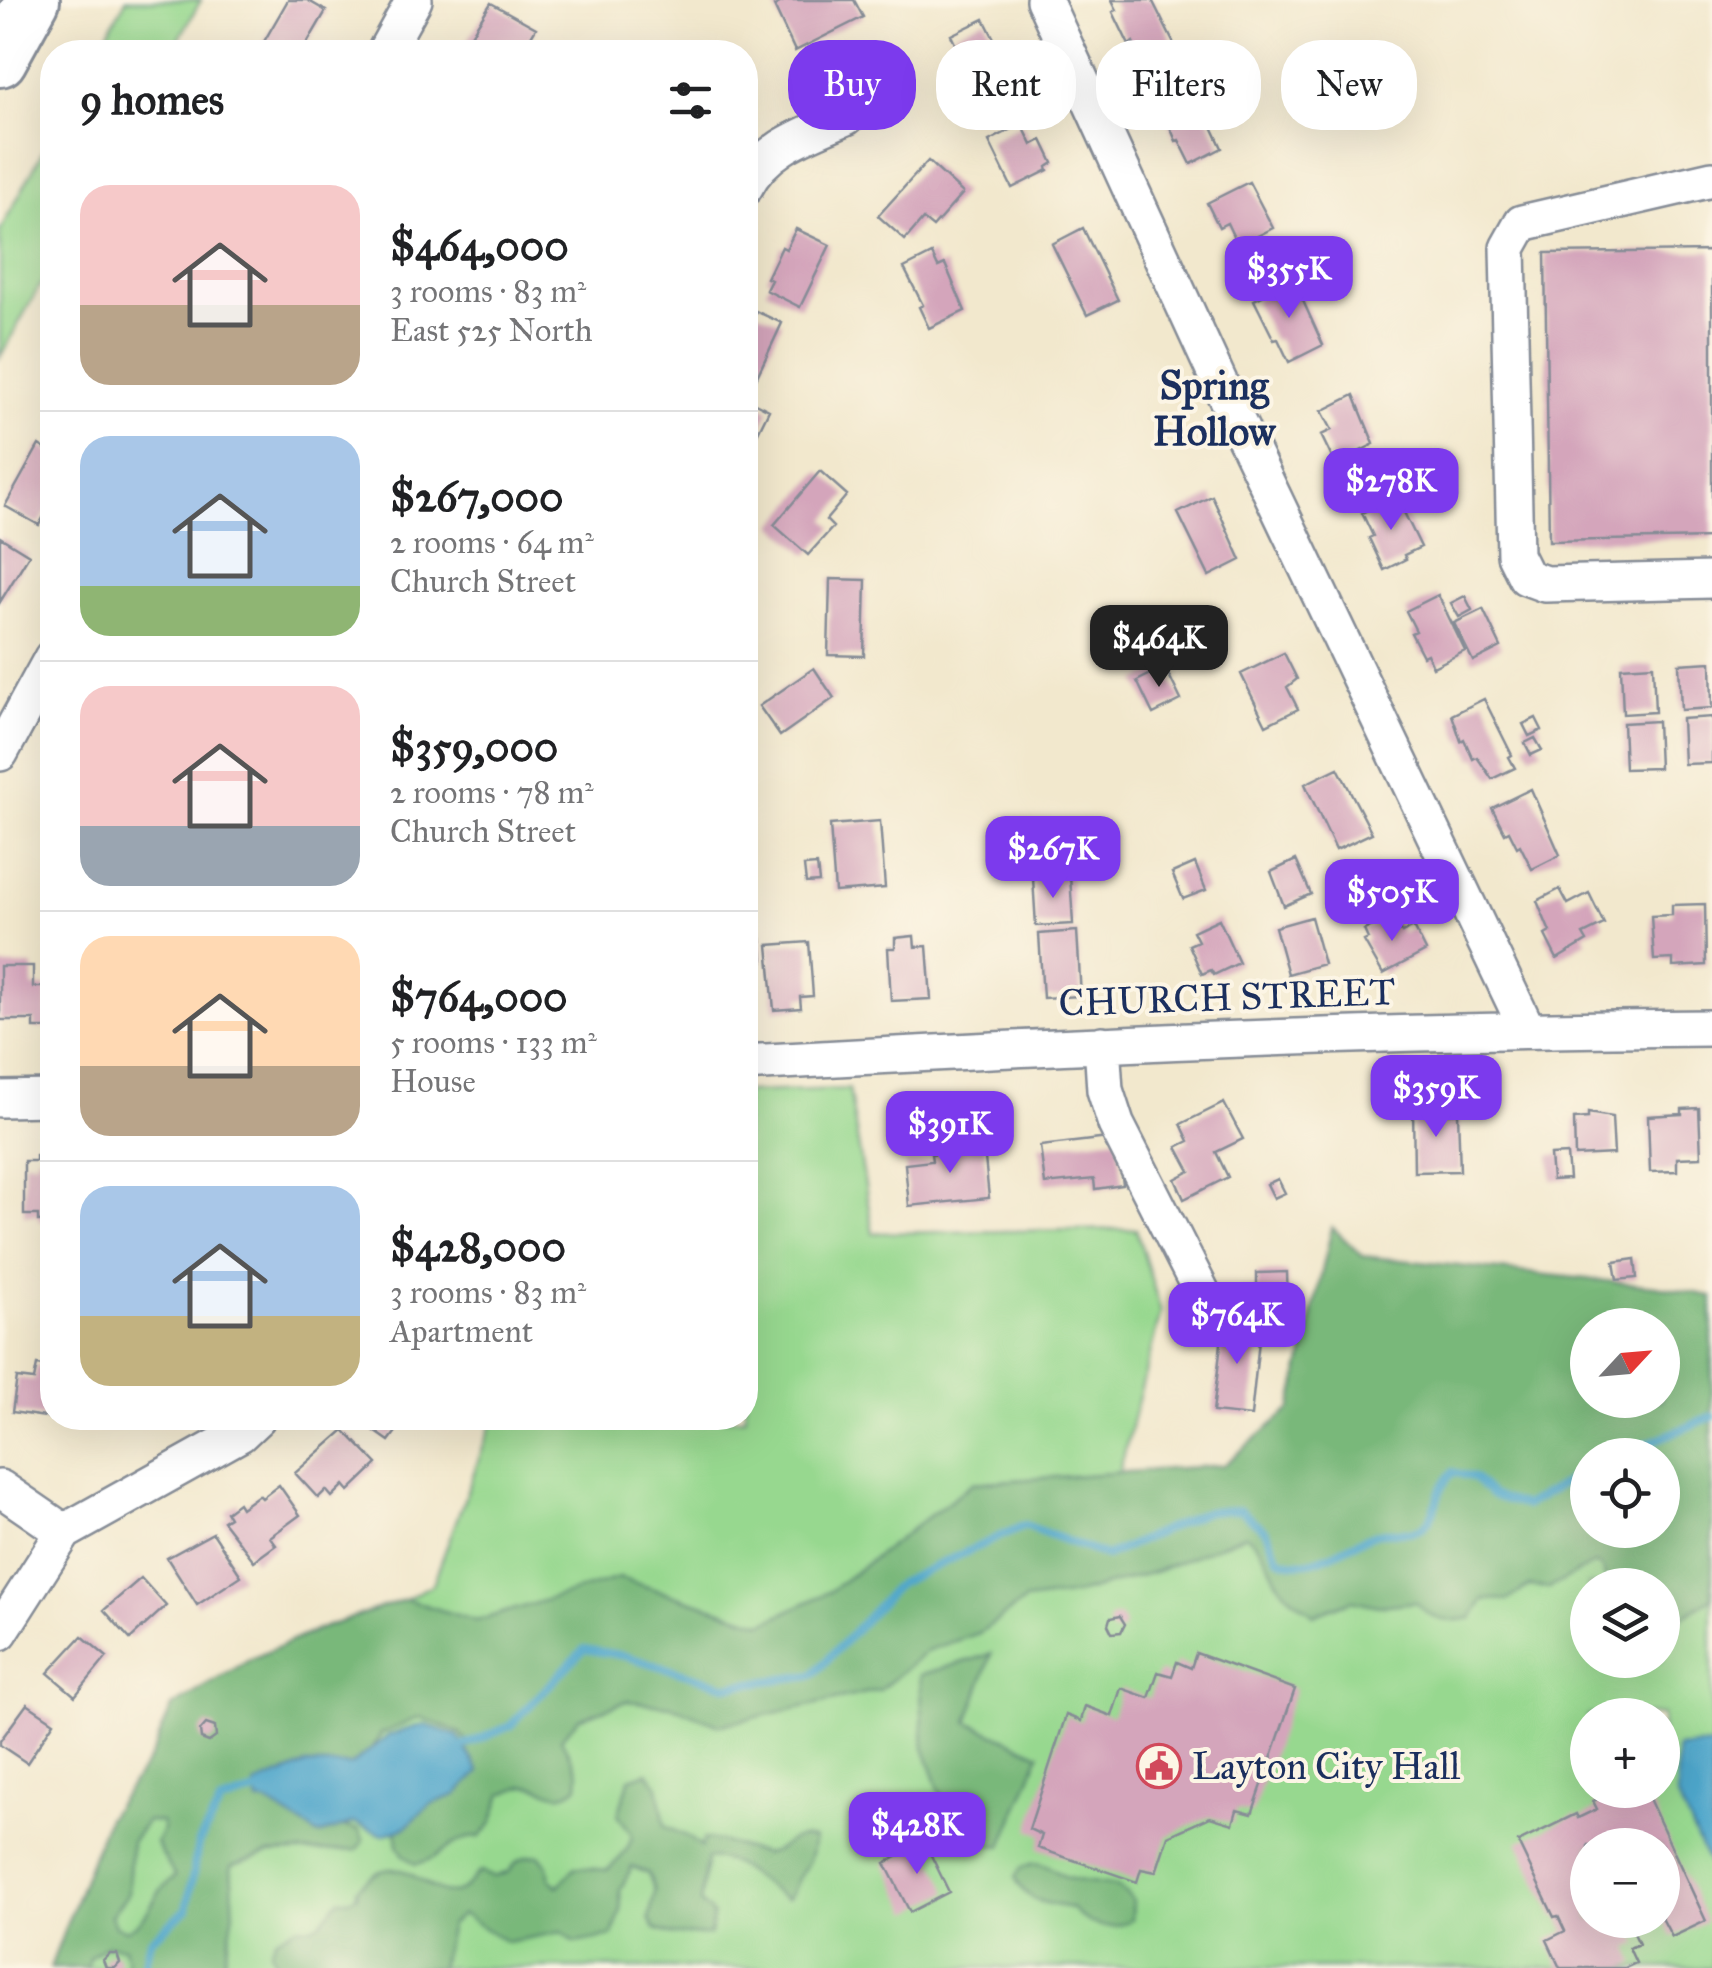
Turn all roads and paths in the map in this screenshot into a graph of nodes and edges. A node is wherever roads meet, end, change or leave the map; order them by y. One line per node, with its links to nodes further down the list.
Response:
1 (33, 0): 5 (highway)
2 (414, 0): 4 (street)
3 (1044, 0): 13 (street)
4 (392, 40)
5 (0, 60)
6 (818, 130): 7 (street)
7 (758, 166)
8 (1712, 179): 9 (street)
9 (1712, 580)
10 (40, 680): 11 (street)
11 (0, 753)
12 (1712, 1028): 13 (street, CHURCH STREET)
13 (1527, 1029): 14 (street, CHURCH STREET)
14 (1102, 1044): 15 (street, CHURCH STREET); 18 (street)
15 (758, 1061)
16 (40, 1098): 17 (street)
17 (0, 1099)
18 (1201, 1292)
19 (244, 1430): 21 (street)
20 (0, 1488): 21 (street)
21 (64, 1532): 22 (street)
22 (0, 1632)

